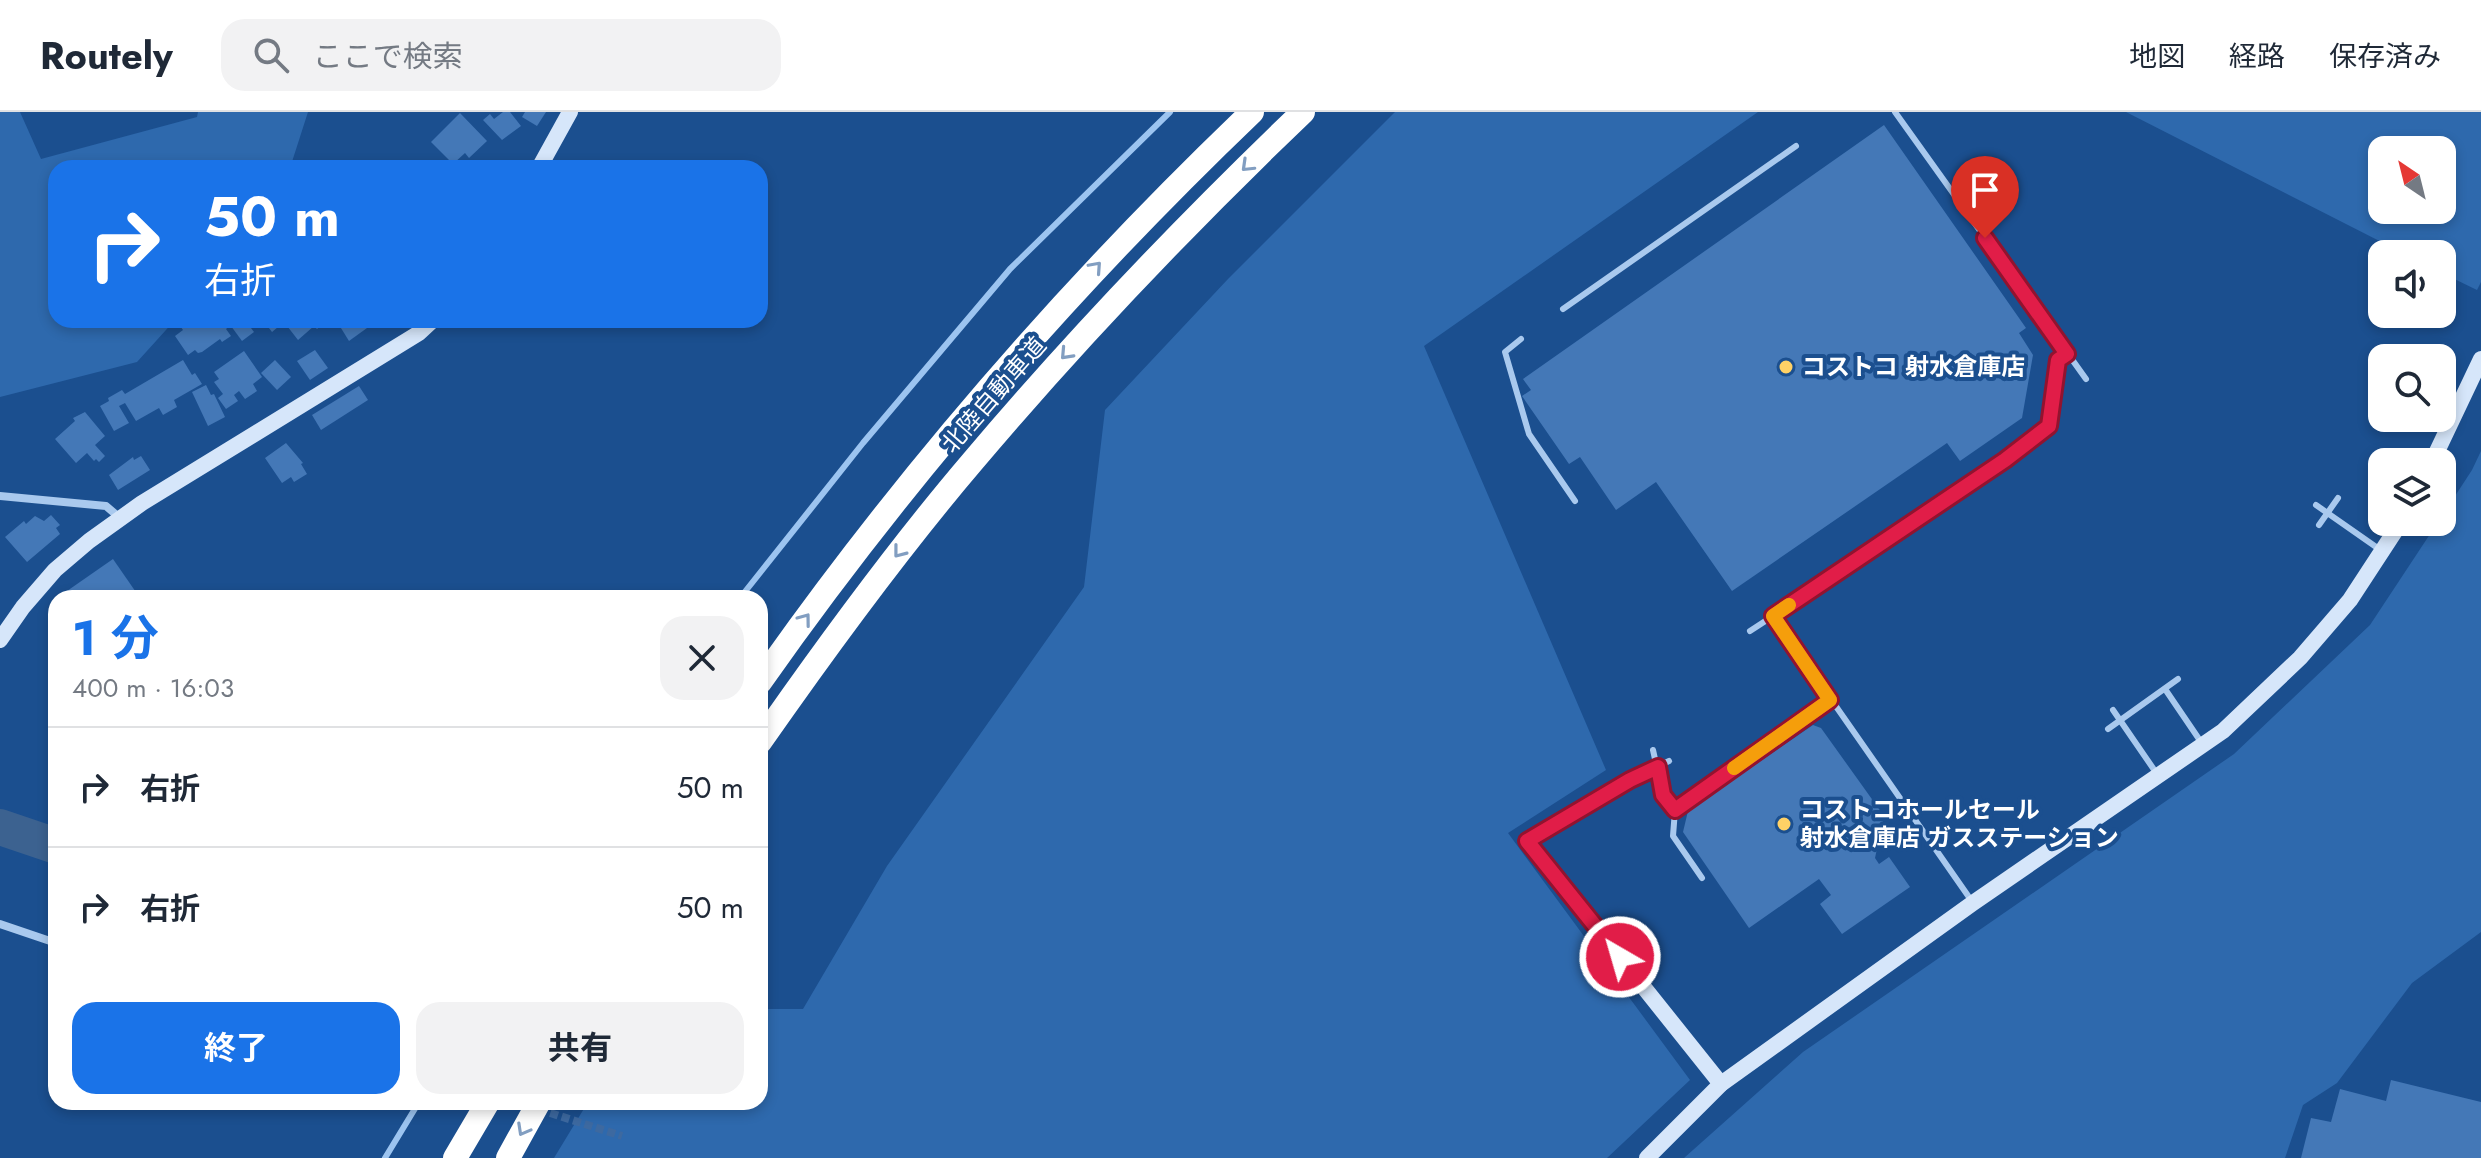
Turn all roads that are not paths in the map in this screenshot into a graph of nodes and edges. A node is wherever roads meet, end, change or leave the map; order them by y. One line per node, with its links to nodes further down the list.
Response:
1 (570, 112): 6 (street)
2 (1252, 112): 26 (highway, 北陸自動車道, one-way to 2)
3 (1303, 112): 33 (highway, 北陸自動車道, one-way to 33)
4 (1895, 112): 10 (lane)
5 (1796, 146): 7 (lane)
6 (543, 160)
7 (1563, 309)
8 (424, 328): 19 (street)
9 (1521, 339): 16 (lane)
10 (2067, 354): 12 (lane); 23 (lane)
11 (2481, 359): 13 (street)
12 (2086, 379)
13 (2439, 448)
14 (0, 496): 19 (street)
15 (2338, 498): 18 (lane)
16 (1575, 501)
17 (2316, 505): 18 (lane)
18 (2327, 513): 20 (lane); 22 (lane)
19 (120, 518): 25 (street)
20 (2319, 525)
21 (2392, 536): 22 (street)
22 (2382, 552): 34 (street)
23 (1773, 616): 24 (lane); 29 (lane)
24 (1750, 631)
25 (0, 640)
26 (768, 671)
27 (2178, 679): 28 (lane)
28 (2165, 689): 31 (lane); 34 (lane)
29 (1830, 700): 40 (lane); 42 (lane)
30 (2113, 710): 31 (lane)
31 (2120, 721): 32 (lane); 38 (lane)
32 (2108, 729)
33 (768, 731)
34 (2203, 745): 38 (street)
35 (1653, 750): 37 (lane)
36 (1669, 761): 37 (lane)
37 (1658, 767): 39 (lane); 40 (lane)
38 (2159, 777): 42 (street)
39 (1630, 780): 45 (street)
40 (1675, 810): 41 (lane)
41 (1702, 878)
42 (1973, 903): 45 (street)
43 (0, 924): 44 (street)
44 (48, 940)
45 (1721, 1084): 52 (street)
46 (483, 1110): 49 (highway)
47 (494, 1110): 50 (highway)
48 (535, 1110): 51 (highway, one-way to 51)
49 (455, 1158)
50 (468, 1158)
51 (508, 1158)
52 (1647, 1158)

